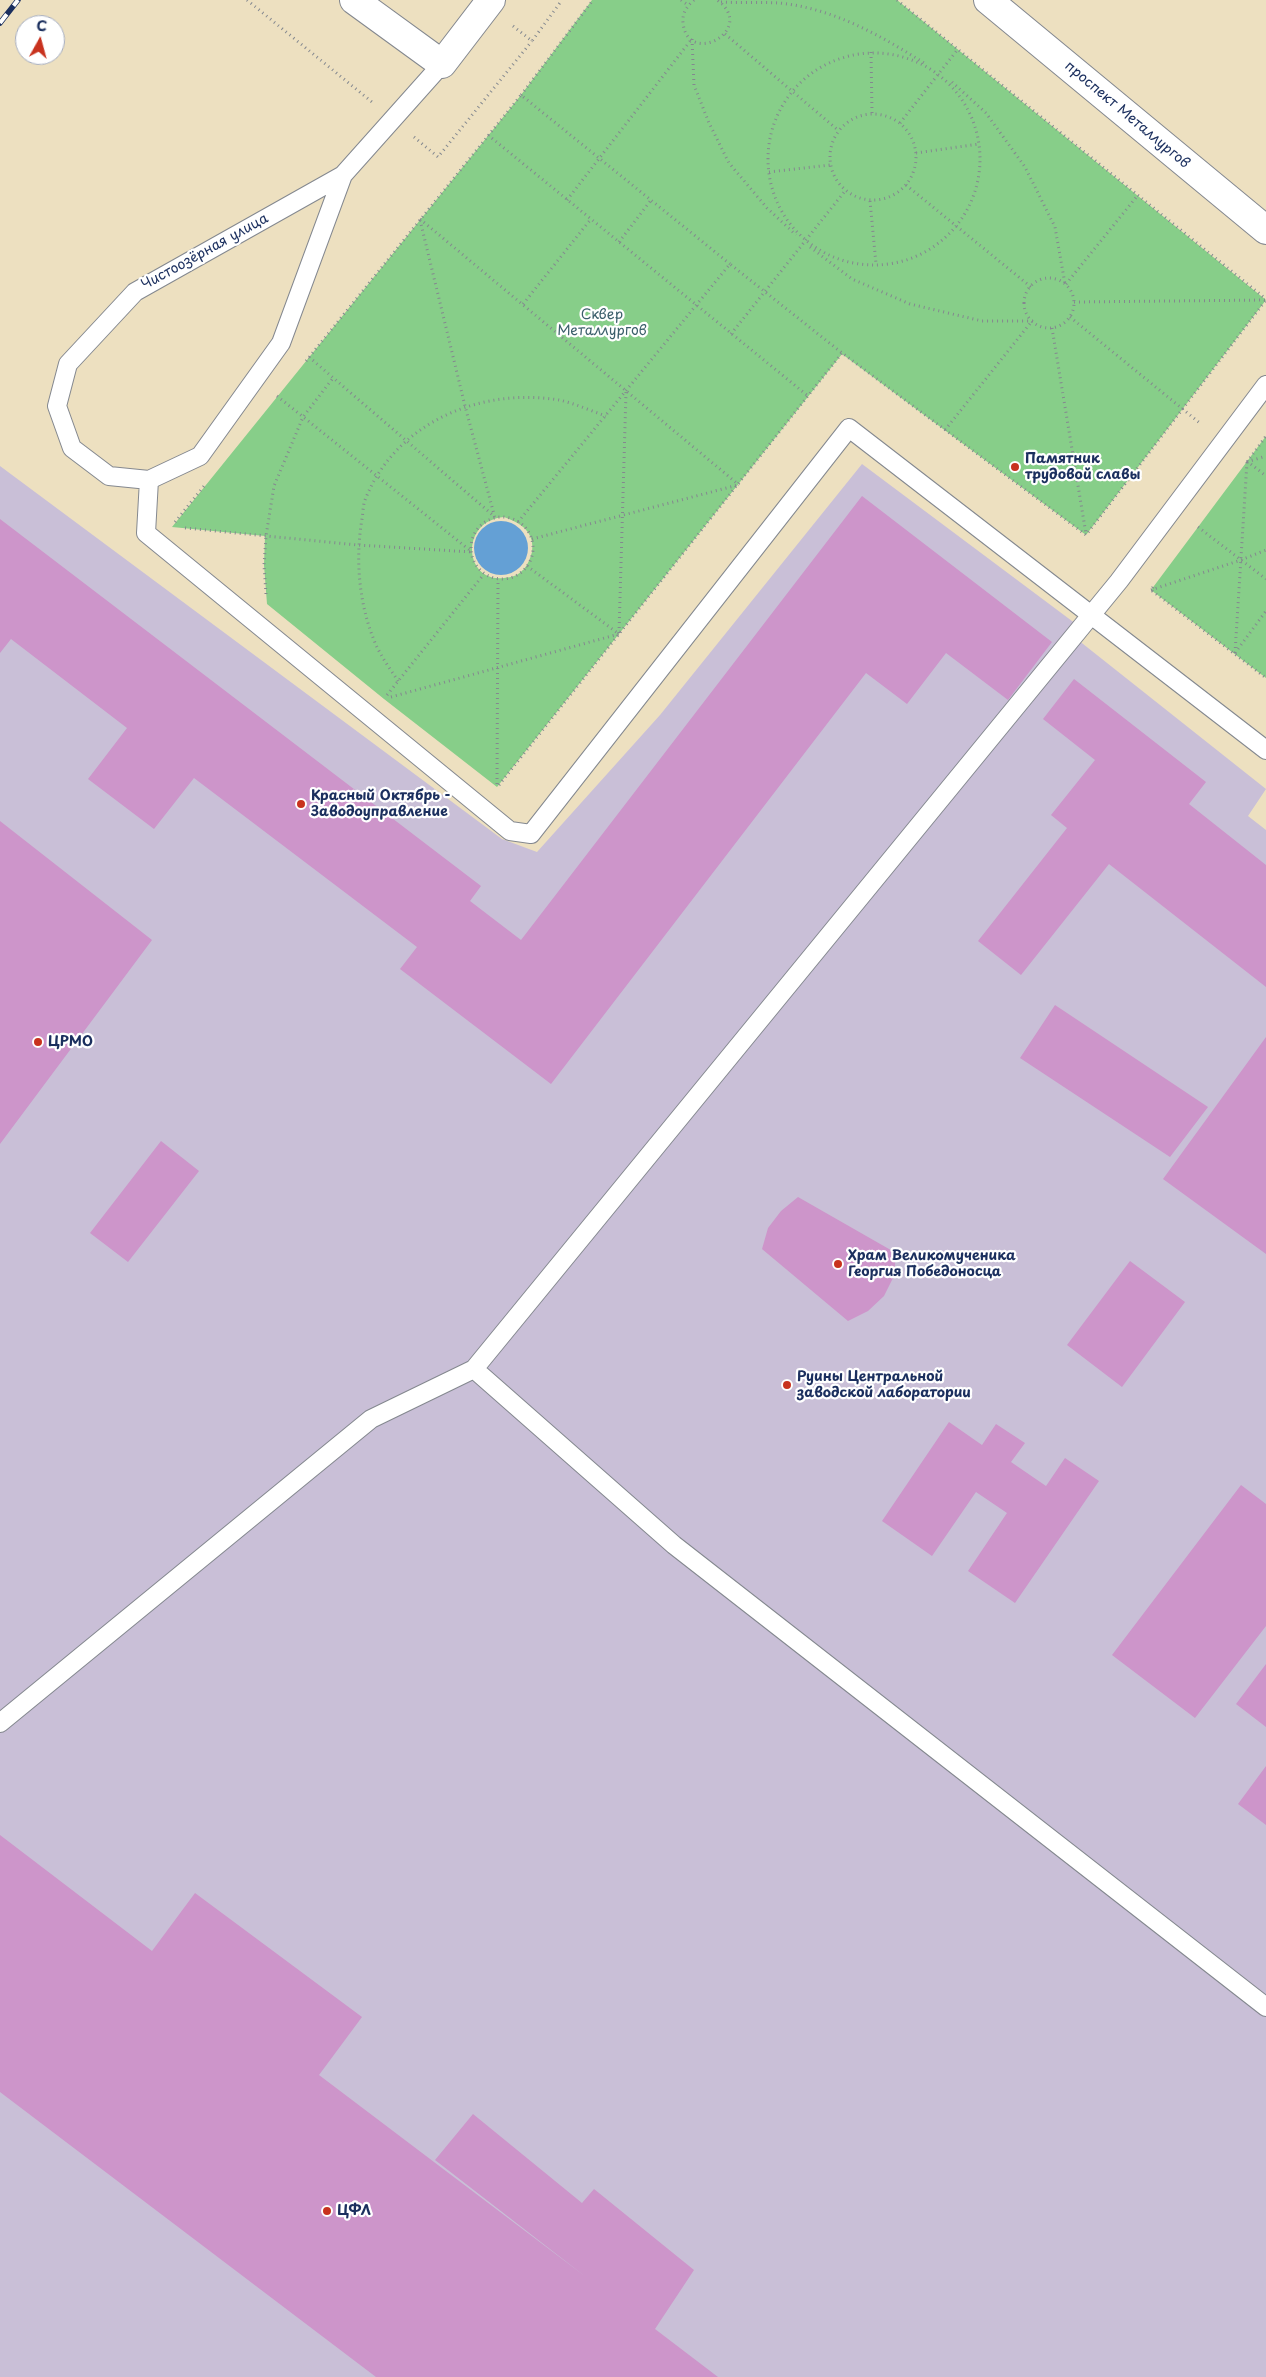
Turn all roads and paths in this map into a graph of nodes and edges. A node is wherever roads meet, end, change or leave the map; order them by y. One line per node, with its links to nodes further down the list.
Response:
1 (247, 0): 22 (path)
2 (354, 0): 17 (street)
3 (562, 0): 14 (path)
4 (593, 0): 20 (path)
5 (681, 0): 11 (path)
6 (694, 0): 11 (path)
7 (898, 0): 15 (path)
8 (988, 0): 41 (street, проспект Металлургов)
9 (720, 1): 12 (path); 18 (path)
10 (489, 3): 14 (path); 17 (street, Чистоозёрная улица)
11 (688, 5): 13 (path)
12 (724, 34): 13 (path); 19 (path)
13 (692, 40): 28 (path); 43 (path)
14 (532, 41): 22 (path)
15 (958, 49): 18 (path); 34 (path)
16 (871, 52): 18 (path); 19 (path); 21 (path)
17 (442, 64): 22 (lane, Чистоозёрная улица)
18 (940, 72): 23 (path); 26 (path); 46 (path)
19 (794, 93): 24 (path); 30 (path)
20 (521, 95): 25 (path); 28 (path)
21 (872, 113): 23 (path); 24 (path)
22 (393, 119): 31 (lane, Чистоозёрная улица)
23 (900, 123): 27 (path)
24 (839, 131): 29 (path)
25 (488, 135): 35 (path); 38 (path)
26 (979, 144): 27 (path); 40 (path)
27 (916, 153): 32 (path)
28 (600, 159): 35 (path); 36 (path)
29 (830, 165): 30 (path); 33 (path)
30 (769, 172): 43 (path)
31 (343, 175): 79 (lane, Чистоозёрная улица); 79 (lane, Чистоозёрная улица)
32 (906, 185): 37 (path); 40 (path)
33 (845, 191): 37 (path); 43 (path)
34 (1138, 195): 46 (path); 49 (path)
35 (567, 200): 39 (path)
36 (651, 200): 42 (path); 44 (path)
37 (870, 200): 45 (path)
38 (420, 219): 51 (path); 58 (path); 67 (path)
39 (591, 219): 42 (path); 51 (path)
40 (956, 226): 45 (path); 47 (path)
41 (1266, 230)
42 (619, 242): 52 (path)
43 (804, 242): 45 (path); 48 (path); 54 (path)
44 (730, 264): 48 (path); 52 (path)
45 (876, 264)
46 (1065, 284): 47 (path); 50 (path)
47 (1030, 287): 54 (path)
48 (765, 292): 56 (path); 57 (path)
49 (1266, 300): 50 (path); 68 (path)
50 (1074, 302): 53 (path)
51 (523, 304): 63 (path)
52 (696, 306): 56 (path); 63 (path)
53 (1070, 317): 55 (path); 68 (path)
54 (1032, 321): 55 (path); 71 (path)
55 (1052, 328): 89 (path)
56 (731, 334): 65 (path)
57 (842, 354): 65 (path); 71 (path)
58 (309, 357): 59 (path); 60 (path)
59 (304, 364)
60 (333, 378): 70 (path); 73 (path)
61 (1266, 385): 105 (lane)
62 (283, 390): 64 (path)
63 (626, 391): 69 (path); 81 (path); 82 (path)
64 (278, 396): 66 (path); 70 (path)
65 (808, 396): 81 (path)
66 (271, 404)
67 (465, 406): 69 (path); 73 (path); 83 (path)
68 (1182, 409): 89 (path)
69 (606, 416): 85 (path)
70 (303, 417): 78 (path); 91 (path)
71 (945, 430): 89 (path)
72 (1266, 436): 75 (path)
73 (407, 442): 78 (path); 83 (path)
74 (1266, 456): 75 (path)
75 (1247, 462): 76 (path); 77 (path); 96 (path)
76 (1241, 469)
77 (1266, 476)
78 (378, 477): 93 (path); 95 (path)
79 (149, 480): 105 (lane)
80 (209, 481): 86 (path)
81 (739, 485): 82 (path); 106 (path)
82 (622, 516): 92 (path); 106 (path)
83 (495, 518): 85 (path); 95 (path)
84 (1203, 520): 87 (path)
85 (518, 522): 92 (path)
86 (172, 527)
87 (1198, 527): 90 (path); 96 (path)
88 (181, 528): 91 (path)
89 (1086, 535)
90 (1192, 535)
91 (266, 536): 93 (path); 103 (path)
92 (532, 539): 97 (path)
93 (358, 545): 95 (path); 110 (path)
94 (1266, 550): 96 (path)
95 (472, 552): 98 (path)
96 (1241, 560): 100 (path); 102 (path); 107 (path)
97 (527, 566): 99 (path); 106 (path)
98 (484, 574): 99 (path); 110 (path)
99 (498, 579): 108 (path)
100 (1266, 579)
101 (1156, 582): 102 (path)
102 (1150, 590): 107 (path)
103 (267, 604)
104 (1266, 611): 107 (path)
105 (1092, 614): 111 (lane); 112 (lane)
106 (619, 634): 108 (path); 108 (path)
107 (1235, 654): 109 (path)
108 (497, 667): 110 (path)
109 (1266, 678)
110 (398, 681)
111 (1266, 750)
112 (474, 1369): 113 (lane); 114 (lane)
113 (0, 1723)
114 (1266, 2007)

